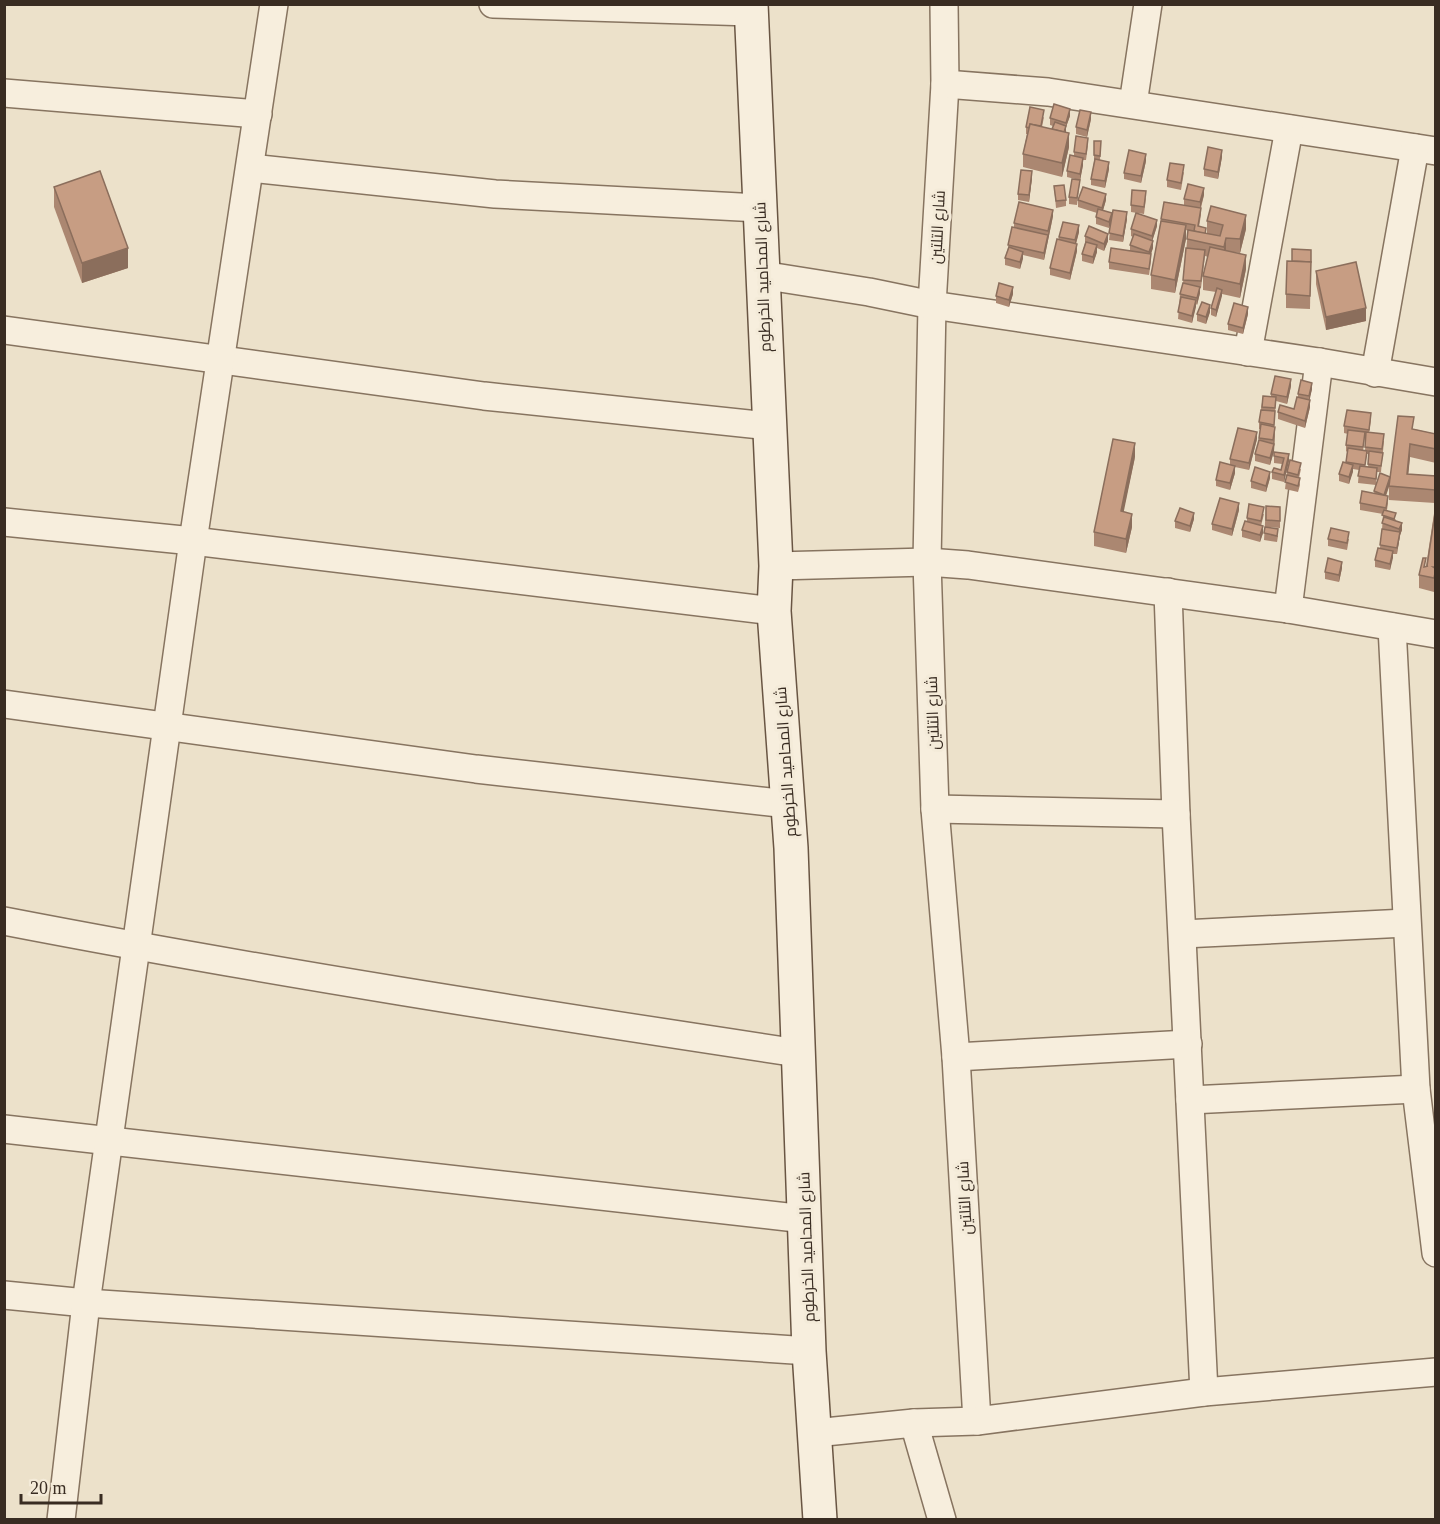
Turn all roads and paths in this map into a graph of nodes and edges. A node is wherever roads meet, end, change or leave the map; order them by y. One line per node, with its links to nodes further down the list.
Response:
1 (274, 4): 9 (street)
2 (493, 4): 5 (street)
3 (944, 4): 6 (street, شارع التلتين)
4 (1148, 4): 8 (street)
5 (751, 8): 13 (street, شارع المحاميد الخرطوم)
6 (945, 84): 8 (street); 15 (street, شارع التلتين)
7 (4, 93): 9 (street)
8 (1133, 104): 10 (street)
9 (258, 114): 12 (street)
10 (1289, 129): 11 (street); 17 (street)
11 (1425, 150): 20 (street)
12 (251, 168): 13 (street); 18 (street)
13 (759, 208): 14 (street, شارع المحاميد الخرطوم)
14 (762, 275): 15 (street); 22 (street, شارع المحاميد الخرطوم)
15 (932, 305): 17 (street); 25 (street, شارع التلتين)
16 (4, 330): 18 (street)
17 (1248, 352): 19 (street)
18 (221, 358): 22 (street); 24 (street)
19 (1319, 362): 20 (street); 28 (street)
20 (1375, 373): 21 (street)
21 (1436, 382)
22 (769, 426): 26 (street, شارع المحاميد الخرطوم)
23 (4, 522): 24 (street)
24 (193, 541): 29 (street); 33 (street)
25 (927, 562): 26 (street); 27 (street); 35 (street, شارع التلتين)
26 (776, 566): 29 (street, شارع المحاميد الخرطوم)
27 (1168, 592): 28 (street); 36 (street)
28 (1288, 609): 30 (street)
29 (774, 612): 34 (street, شارع المحاميد الخرطوم)
30 (1392, 627): 31 (street); 38 (street)
31 (1436, 634)
32 (4, 704): 33 (street)
33 (168, 728): 34 (street); 40 (street)
34 (788, 804): 43 (street, شارع المحاميد الخرطوم)
35 (935, 809): 36 (street); 44 (street, شارع التلتين)
36 (1176, 814): 39 (street)
37 (4, 921): 40 (street)
38 (1406, 923): 39 (street); 41 (street)
39 (1183, 934): 42 (street)
40 (137, 946): 43 (street); 48 (street)
41 (1424, 1035): 45 (street)
42 (1188, 1044): 44 (street); 46 (street)
43 (798, 1053): 49 (street, شارع المحاميد الخرطوم)
44 (956, 1057): 57 (street, شارع التلتين)
45 (1416, 1089): 46 (street); 50 (street)
46 (1190, 1100): 56 (street)
47 (4, 1129): 48 (street)
48 (109, 1141): 49 (street); 52 (street)
49 (805, 1219): 53 (street, شارع المحاميد الخرطوم)
50 (1436, 1253)
51 (4, 1295): 52 (street)
52 (86, 1303): 53 (street); 60 (street)
53 (809, 1351): 59 (street, شارع المحاميد الخرطوم)
54 (1435, 1372): 55 (street); 56 (street)
55 (1436, 1378)
56 (1204, 1392): 57 (street)
57 (977, 1420): 58 (street)
58 (914, 1423): 59 (street); 62 (street)
59 (815, 1433): 61 (street, شارع المحاميد الخرطوم)
60 (62, 1520)
61 (820, 1520)
62 (942, 1520)

